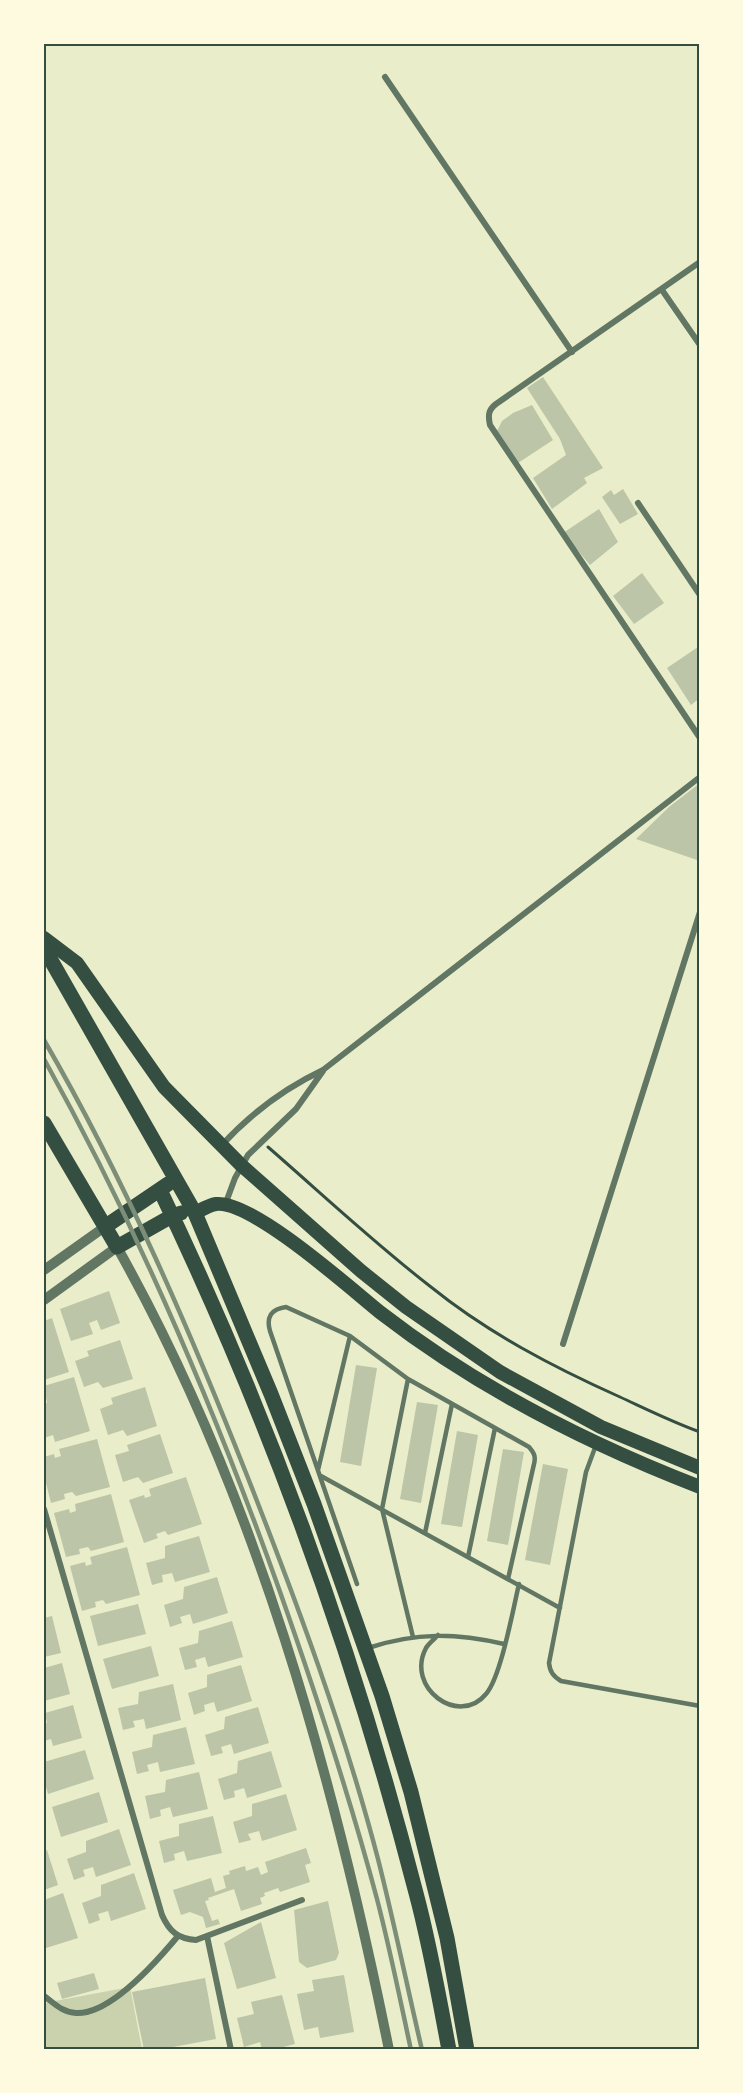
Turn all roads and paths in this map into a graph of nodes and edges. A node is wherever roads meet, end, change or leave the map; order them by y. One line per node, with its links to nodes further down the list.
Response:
1 (385, 77): 5 (street)
2 (699, 263): 3 (street)
3 (662, 290): 4 (street); 5 (street)
4 (699, 345)
5 (572, 352): 8 (street)
6 (638, 503): 7 (street)
7 (699, 595)
8 (699, 738)
9 (699, 777): 13 (street)
10 (699, 912): 28 (street)
11 (44, 938): 16 (main road)
12 (44, 948): 18 (highway)
13 (323, 1070): 15 (street); 16 (street)
14 (44, 1123): 23 (highway)
15 (260, 1144): 17 (street); 32 (path)
16 (221, 1146): 17 (main road)
17 (245, 1160): 20 (street); 34 (main road)
18 (175, 1179): 19 (highway); 21 (highway)
19 (160, 1190): 22 (highway); 23 (highway)
20 (225, 1205): 21 (main road); 33 (main road)
21 (195, 1213): 22 (highway); 48 (highway)
22 (172, 1216): 24 (highway); 56 (highway)
23 (106, 1226): 24 (highway); 25 (street)
24 (117, 1247): 26 (street); 55 (street)
25 (44, 1270)
26 (44, 1300)
27 (350, 1336): 29 (lane); 35 (lane); 35 (lane)
28 (563, 1344)
29 (408, 1379): 30 (lane); 38 (lane)
30 (452, 1404): 31 (lane); 39 (lane)
31 (495, 1428): 40 (lane); 41 (lane)
32 (699, 1432)
33 (596, 1444): 36 (main road); 44 (lane)
34 (699, 1468)
35 (319, 1473): 38 (lane); 42 (lane)
36 (699, 1488)
37 (44, 1509): 51 (street)
38 (382, 1509): 39 (lane); 46 (lane)
39 (425, 1533): 40 (lane)
40 (468, 1557): 41 (lane)
41 (508, 1579): 43 (lane)
42 (357, 1584)
43 (519, 1584): 44 (lane); 47 (lane)
44 (560, 1608): 49 (lane)
45 (438, 1635): 46 (lane); 47 (lane); 47 (lane)
46 (413, 1637): 48 (lane)
47 (504, 1644)
48 (366, 1649): 57 (highway)
49 (699, 1706)
50 (302, 1900): 52 (street)
51 (178, 1936): 52 (street); 53 (street)
52 (207, 1936): 54 (street)
53 (44, 1996)
54 (231, 2049)
55 (389, 2049)
56 (449, 2049)
57 (467, 2049)

